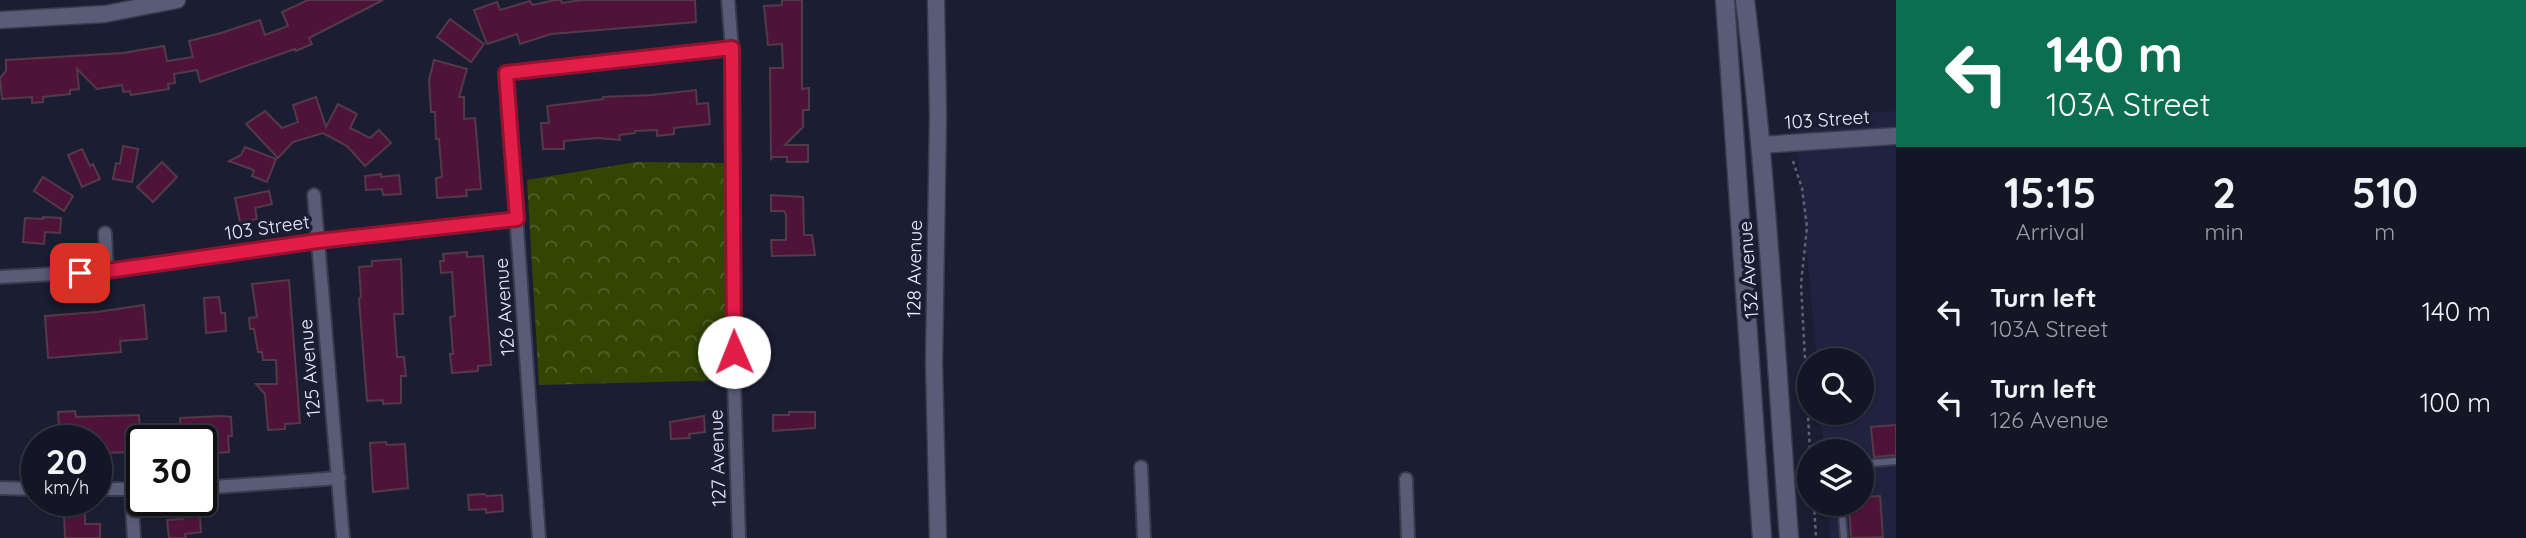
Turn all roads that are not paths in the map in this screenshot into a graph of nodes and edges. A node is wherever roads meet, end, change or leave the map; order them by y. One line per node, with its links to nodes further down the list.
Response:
1 (177, 0): 6 (street)
2 (728, 0): 7 (street, 127 Avenue)
3 (936, 0): 30 (street, 128 Avenue)
4 (1725, 0): 33 (main road, 132 Avenue)
5 (1745, 0): 9 (main road, 132 Avenue)
6 (0, 19)
7 (732, 48): 11 (street, 126 Avenue); 29 (street, 127 Avenue)
8 (1896, 136): 9 (street, 103 Street)
9 (1760, 145): 34 (main road, 132 Avenue)
10 (314, 195): 13 (street, 125 Avenue)
11 (517, 219): 13 (street, 103 Street); 28 (street, 126 Avenue)
12 (105, 233): 14 (street)
13 (318, 241): 14 (street, 103 Street); 19 (street, 125 Avenue)
14 (107, 271): 15 (street, 103 Street)
15 (0, 277)
16 (1896, 461): 17 (lane)
17 (1874, 463)
18 (1141, 467): 31 (street)
19 (338, 478): 21 (street); 27 (street, 125 Avenue)
20 (1406, 479): 32 (street)
21 (217, 487)
22 (0, 488): 23 (street)
23 (21, 489)
24 (135, 516): 26 (street)
25 (1842, 516): 35 (lane)
26 (134, 538)
27 (343, 538)
28 (539, 538)
29 (739, 538)
30 (938, 538)
31 (1144, 538)
32 (1408, 538)
33 (1762, 538)
34 (1789, 538)
35 (1844, 538)

